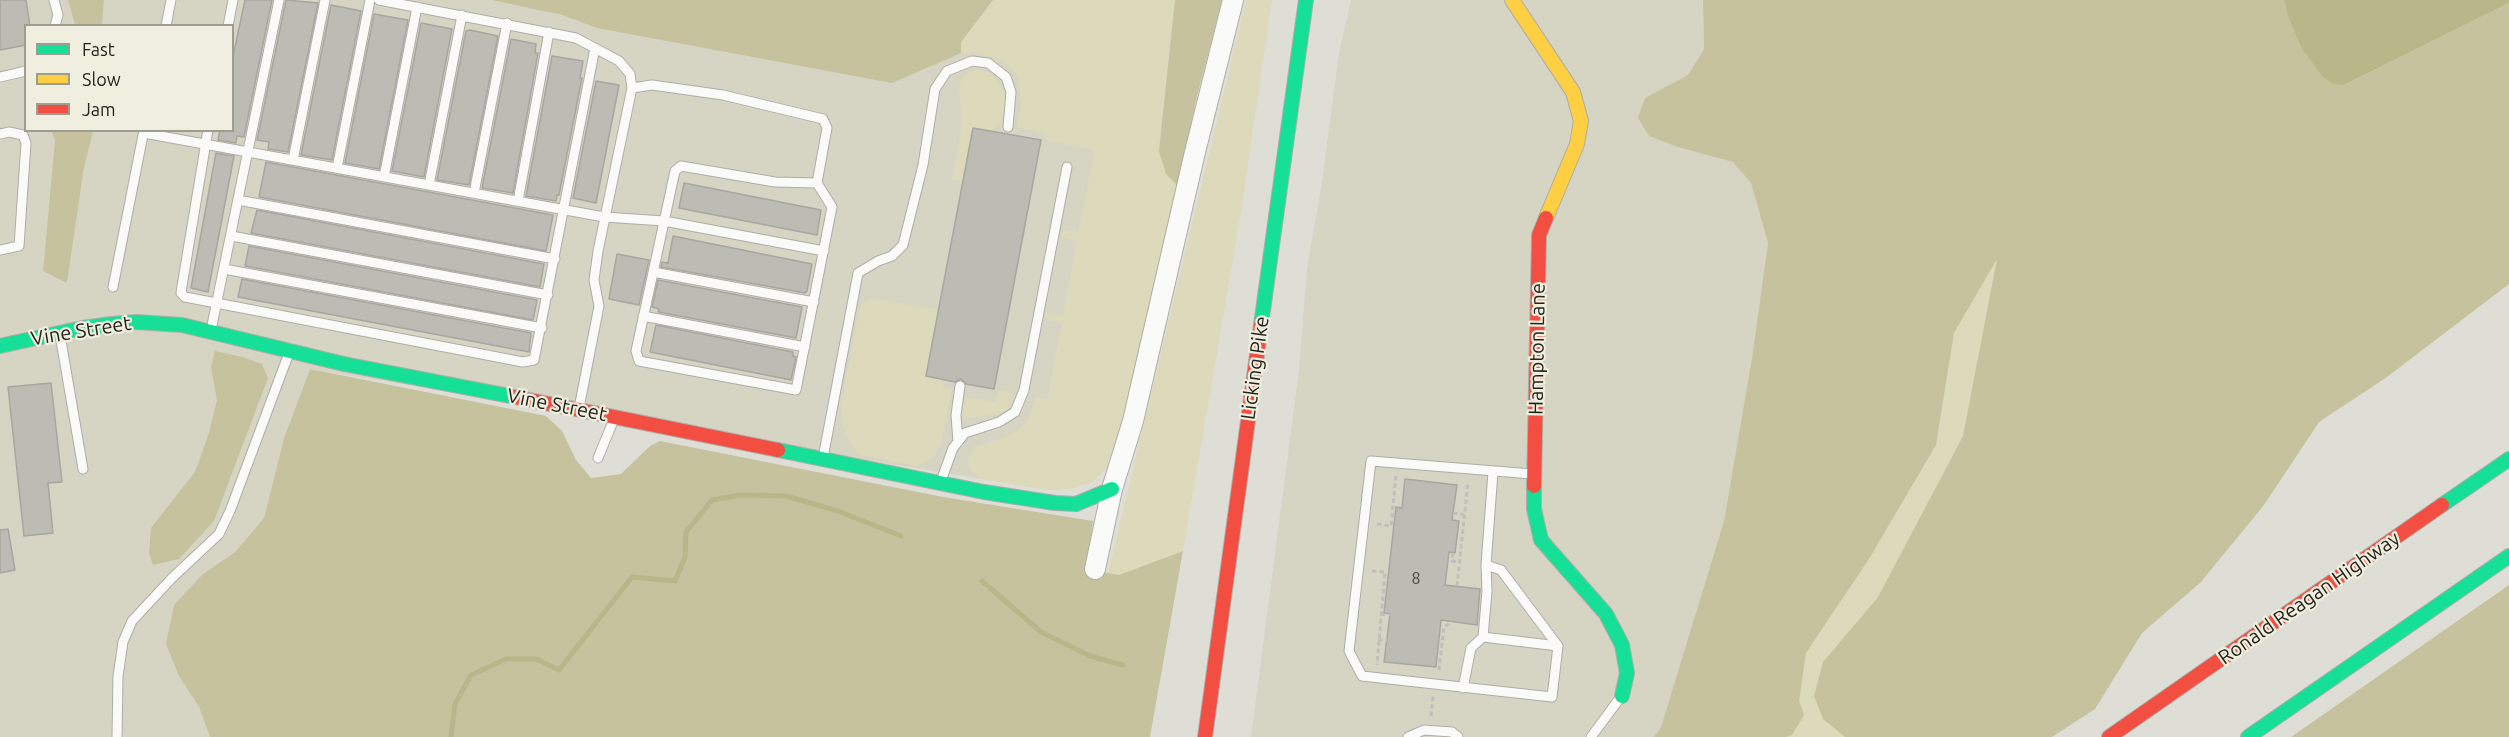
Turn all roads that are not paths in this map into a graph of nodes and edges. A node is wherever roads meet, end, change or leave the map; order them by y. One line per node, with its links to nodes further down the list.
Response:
1 (54, 0): 14 (lane)
2 (171, 0): 15 (lane)
3 (233, 0): 16 (lane)
4 (279, 0): 27 (lane)
5 (325, 0): 28 (lane)
6 (370, 0): 30 (lane)
7 (379, 0): 11 (lane)
8 (1233, 0): 68 (street)
9 (1306, 0): 77 (main road, Licking Pike)
10 (1512, 0): 66 (main road, Hampton Lane)
11 (417, 7): 12 (lane); 31 (lane)
12 (462, 15): 13 (lane); 33 (lane)
13 (507, 23): 17 (lane); 34 (lane)
14 (56, 24)
15 (166, 24)
16 (228, 24)
17 (549, 32): 18 (lane); 36 (lane)
18 (595, 48): 21 (lane); 37 (lane)
19 (24, 71): 20 (lane)
20 (0, 77)
21 (632, 88): 32 (lane); 38 (lane)
22 (1008, 128): 62 (lane)
23 (144, 132): 26 (lane); 46 (lane)
24 (208, 132): 26 (lane)
25 (0, 134): 41 (lane)
26 (206, 144): 27 (lane); 49 (lane)
27 (247, 152): 28 (lane); 35 (lane)
28 (293, 160): 30 (lane)
29 (1067, 167): 60 (lane)
30 (337, 168): 31 (lane)
31 (384, 177): 33 (lane)
32 (817, 183): 39 (lane); 42 (lane)
33 (429, 185): 34 (lane)
34 (474, 193): 36 (lane)
35 (238, 200): 40 (lane); 43 (lane)
36 (518, 201): 37 (lane)
37 (564, 210): 38 (lane); 43 (lane)
38 (604, 217): 39 (lane); 58 (lane)
39 (664, 221): 42 (lane); 45 (lane)
40 (231, 236): 44 (lane); 47 (lane)
41 (0, 249)
42 (824, 251): 48 (lane)
43 (555, 259): 47 (lane)
44 (224, 269): 49 (lane); 51 (lane)
45 (652, 272): 48 (lane); 50 (lane)
46 (113, 287)
47 (548, 295): 51 (lane)
48 (814, 302): 55 (lane)
49 (218, 303): 51 (lane); 52 (lane)
50 (643, 316): 55 (lane); 55 (lane)
51 (542, 328)
52 (211, 330): 53 (main road, Vine Street); 56 (main road, Vine Street)
53 (60, 333): 54 (main road, Vine Street); 64 (lane)
54 (0, 346)
55 (805, 347)
56 (289, 351): 58 (main road, Vine Street); 76 (lane)
57 (960, 386): 60 (lane)
58 (579, 409): 59 (main road, Vine Street)
59 (614, 417): 61 (lane); 62 (main road, Vine Street)
60 (958, 442): 67 (lane)
61 (598, 458)
62 (823, 458): 67 (main road, Vine Street)
63 (2509, 459): 81 (main road, Ronald Reagan Highway)
64 (83, 468)
65 (1493, 472): 66 (lane); 70 (lane); 74 (lane)
66 (1534, 474): 75 (main road, Hampton Lane)
67 (941, 483): 68 (main road, Vine Street)
68 (1112, 489): 71 (street)
69 (2509, 556): 82 (main road)
70 (1486, 565): 72 (lane); 73 (lane)
71 (1095, 569)
72 (1483, 637): 73 (lane); 74 (lane)
73 (1558, 646): 74 (lane)
74 (1463, 688)
75 (1622, 696): 80 (lane)
76 (117, 737)
77 (1204, 737)
78 (1408, 737): 79 (lane)
79 (1458, 737)
80 (1591, 737)
81 (2109, 737)
82 (2248, 737)

